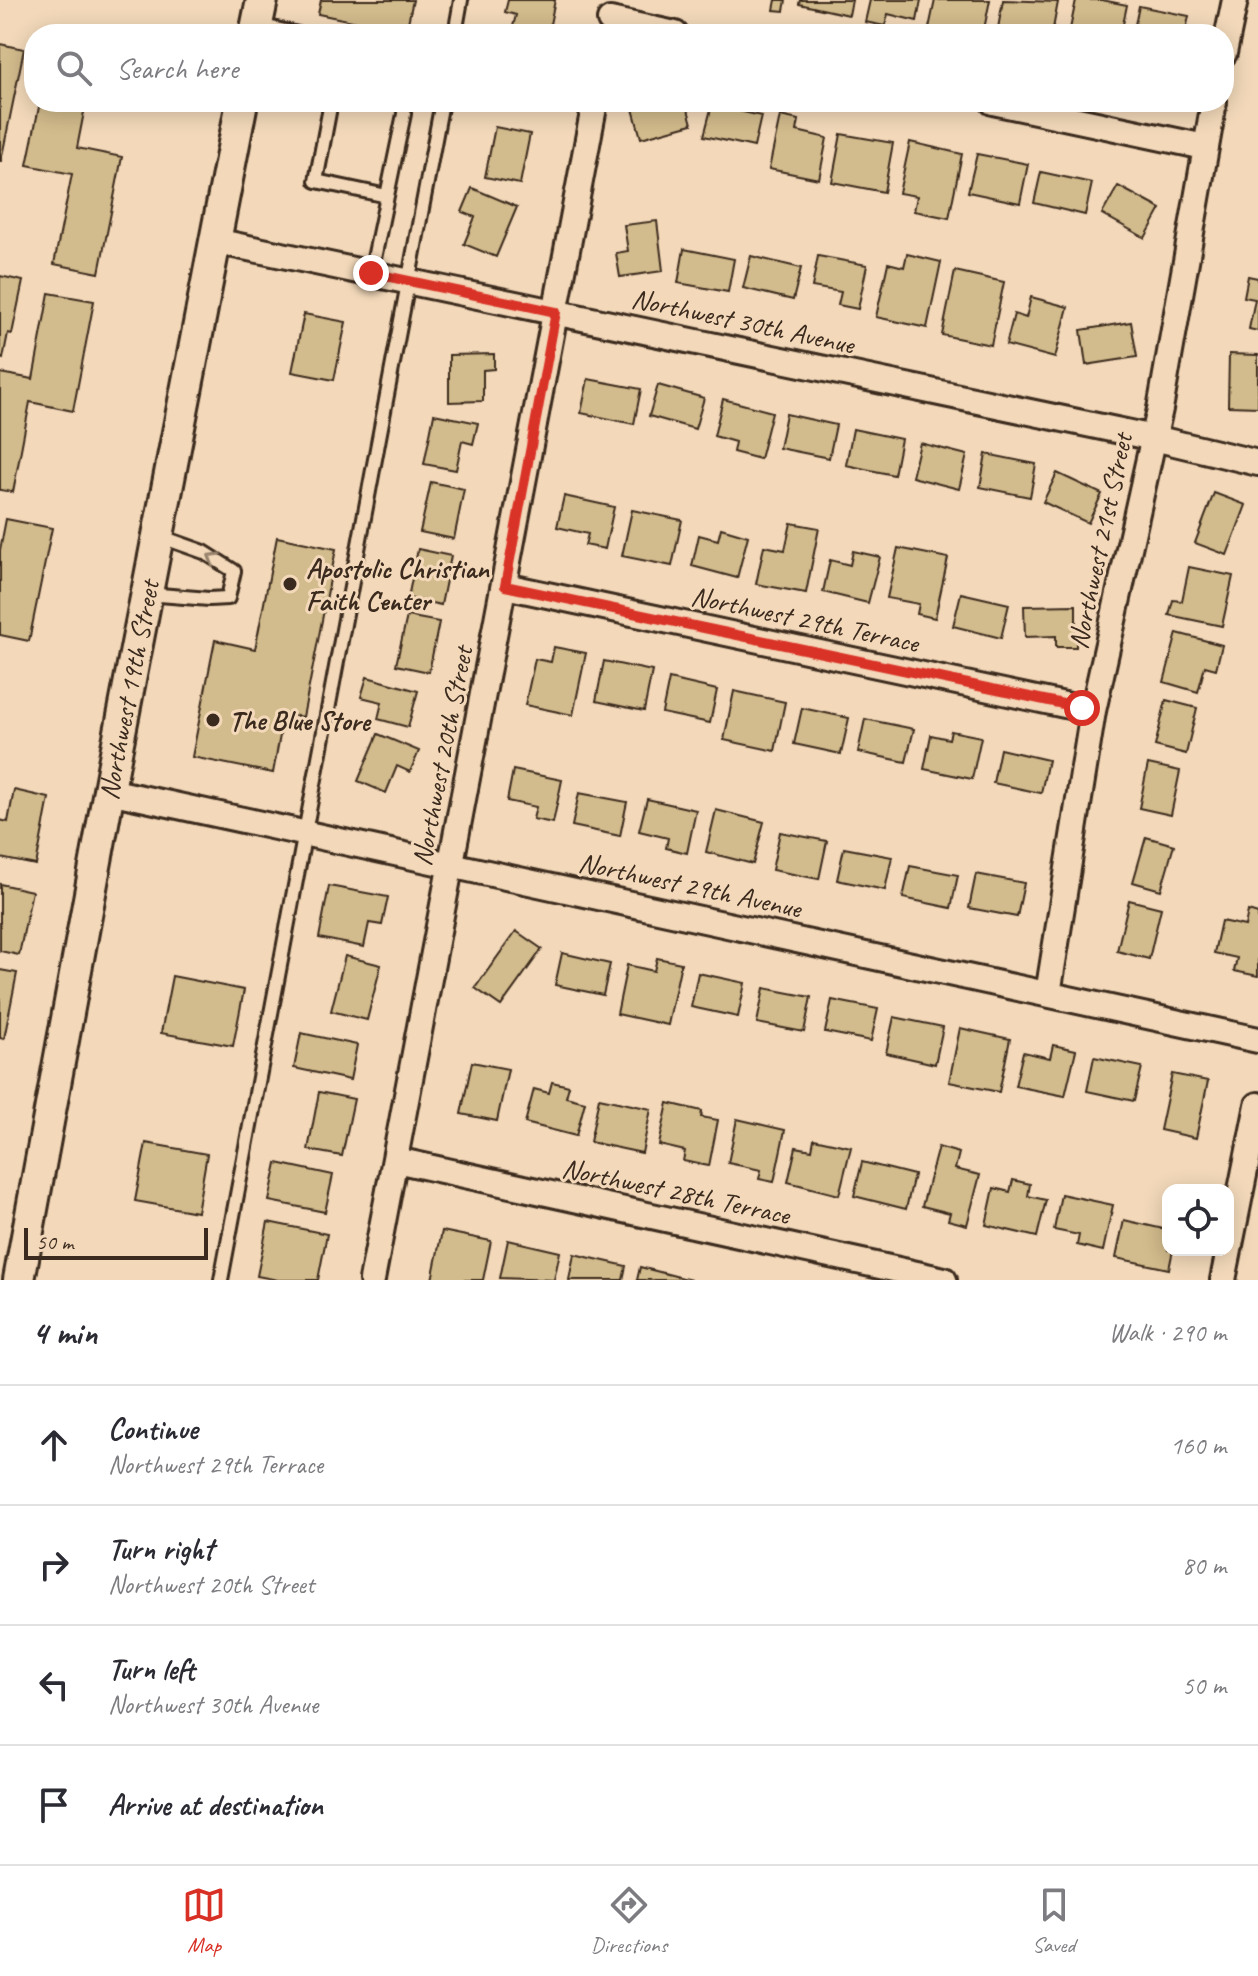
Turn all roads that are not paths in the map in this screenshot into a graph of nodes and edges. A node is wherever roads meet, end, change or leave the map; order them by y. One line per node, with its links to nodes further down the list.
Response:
1 (461, 0): 4 (lane)
2 (1235, 0): 6 (street)
3 (610, 18): 5 (street)
4 (457, 24)
5 (634, 24)
6 (1230, 24)
7 (240, 112): 16 (street, Northwest 19th Street)
8 (329, 112): 15 (lane)
9 (404, 112): 15 (lane)
10 (440, 112): 18 (lane)
11 (593, 112): 19 (street, Northwest 20th Street)
12 (1040, 112): 14 (street)
13 (1212, 112): 14 (street, Northwest 21st Street)
14 (1205, 147): 20 (street, Northwest 21st Street)
15 (387, 196): 17 (lane)
16 (215, 241): 17 (street, Northwest 30th Avenue); 22 (street, Northwest 19th Street)
17 (371, 273): 18 (street, Northwest 30th Avenue)
18 (408, 281): 19 (street, Northwest 30th Avenue); 27 (lane)
19 (556, 312): 20 (street, Northwest 30th Avenue); 23 (street, Northwest 20th Street)
20 (1154, 438): 21 (street, Northwest 30th Avenue); 25 (street, Northwest 21st Street)
21 (1258, 463)
22 (158, 535): 24 (street, Northwest 19th Street); 24 (lane, one-way to 22)
23 (505, 586): 25 (street, Northwest 29th Terrace); 28 (street, Northwest 20th Street)
24 (147, 594): 26 (street, Northwest 19th Street)
25 (1093, 711): 29 (street, Northwest 21st Street)
26 (109, 791): 27 (street, Northwest 29th Avenue); 33 (street, Northwest 19th Street)
27 (305, 832): 28 (street, Northwest 29th Avenue); 34 (lane)
28 (451, 864): 29 (street, Northwest 29th Avenue); 32 (street, Northwest 20th Street)
29 (1048, 994): 30 (street, Northwest 29th Avenue)
30 (1258, 1040)
31 (1258, 1105): 37 (street)
32 (396, 1160): 35 (street, Northwest 20th Street); 36 (street, Northwest 28th Terrace)
33 (19, 1280)
34 (221, 1280)
35 (372, 1280)
36 (944, 1280)
37 (1223, 1280)

